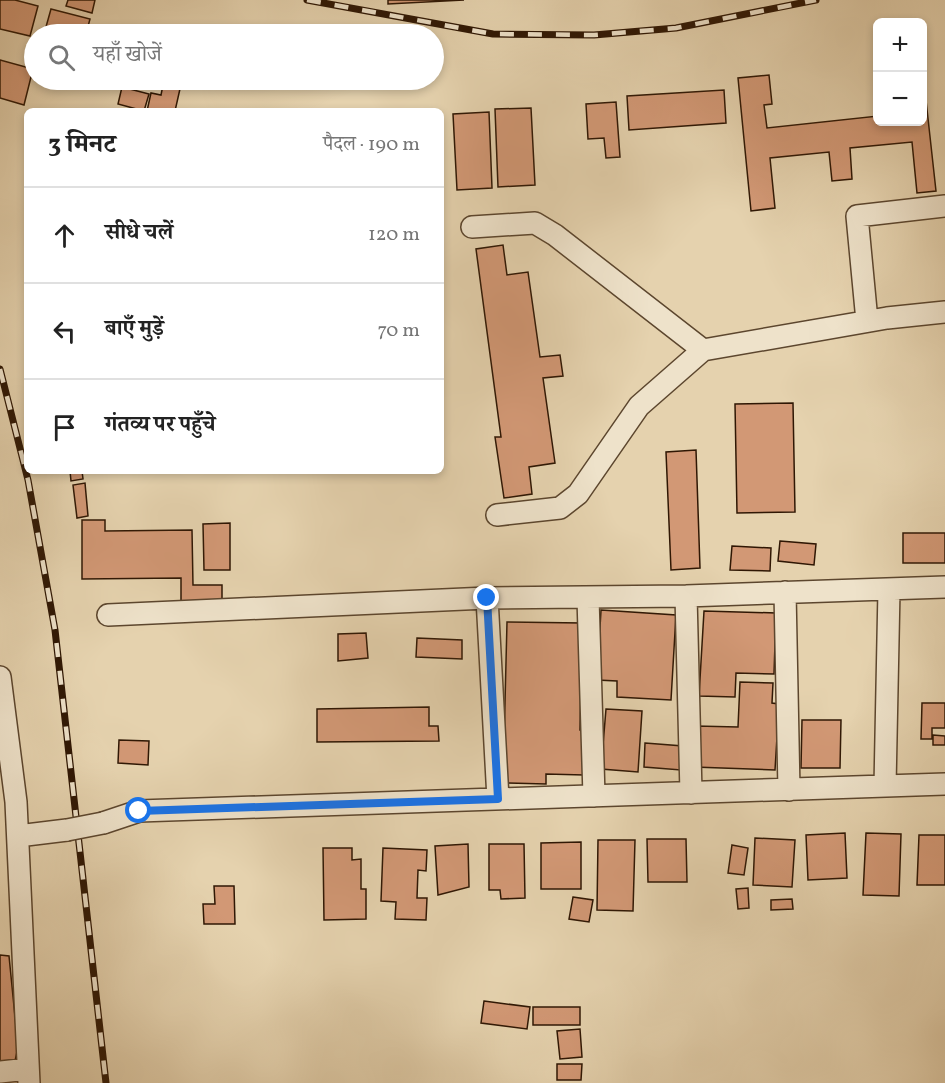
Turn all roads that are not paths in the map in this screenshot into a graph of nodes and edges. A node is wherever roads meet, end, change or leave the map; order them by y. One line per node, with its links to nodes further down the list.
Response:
1 (945, 206): 4 (street)
2 (472, 227): 5 (street)
3 (945, 312): 4 (street)
4 (867, 321): 5 (street)
5 (703, 350): 6 (street)
6 (497, 515)
7 (945, 587): 8 (street)
8 (888, 590): 9 (street); 17 (street)
9 (785, 592): 10 (street); 19 (street)
10 (686, 596): 12 (street); 20 (street)
11 (487, 598): 12 (street); 13 (street); 22 (street)
12 (588, 598): 21 (street)
13 (108, 615)
14 (0, 677): 15 (street)
15 (10, 764): 18 (street); 23 (street)
16 (945, 784): 17 (street)
17 (885, 786): 19 (street)
18 (0, 788)
19 (789, 789): 20 (street)
20 (691, 793): 21 (street)
21 (594, 796): 22 (street)
22 (498, 799): 23 (street, bridge)
23 (18, 836): 25 (street)
24 (0, 1072): 25 (street)
25 (28, 1076)

